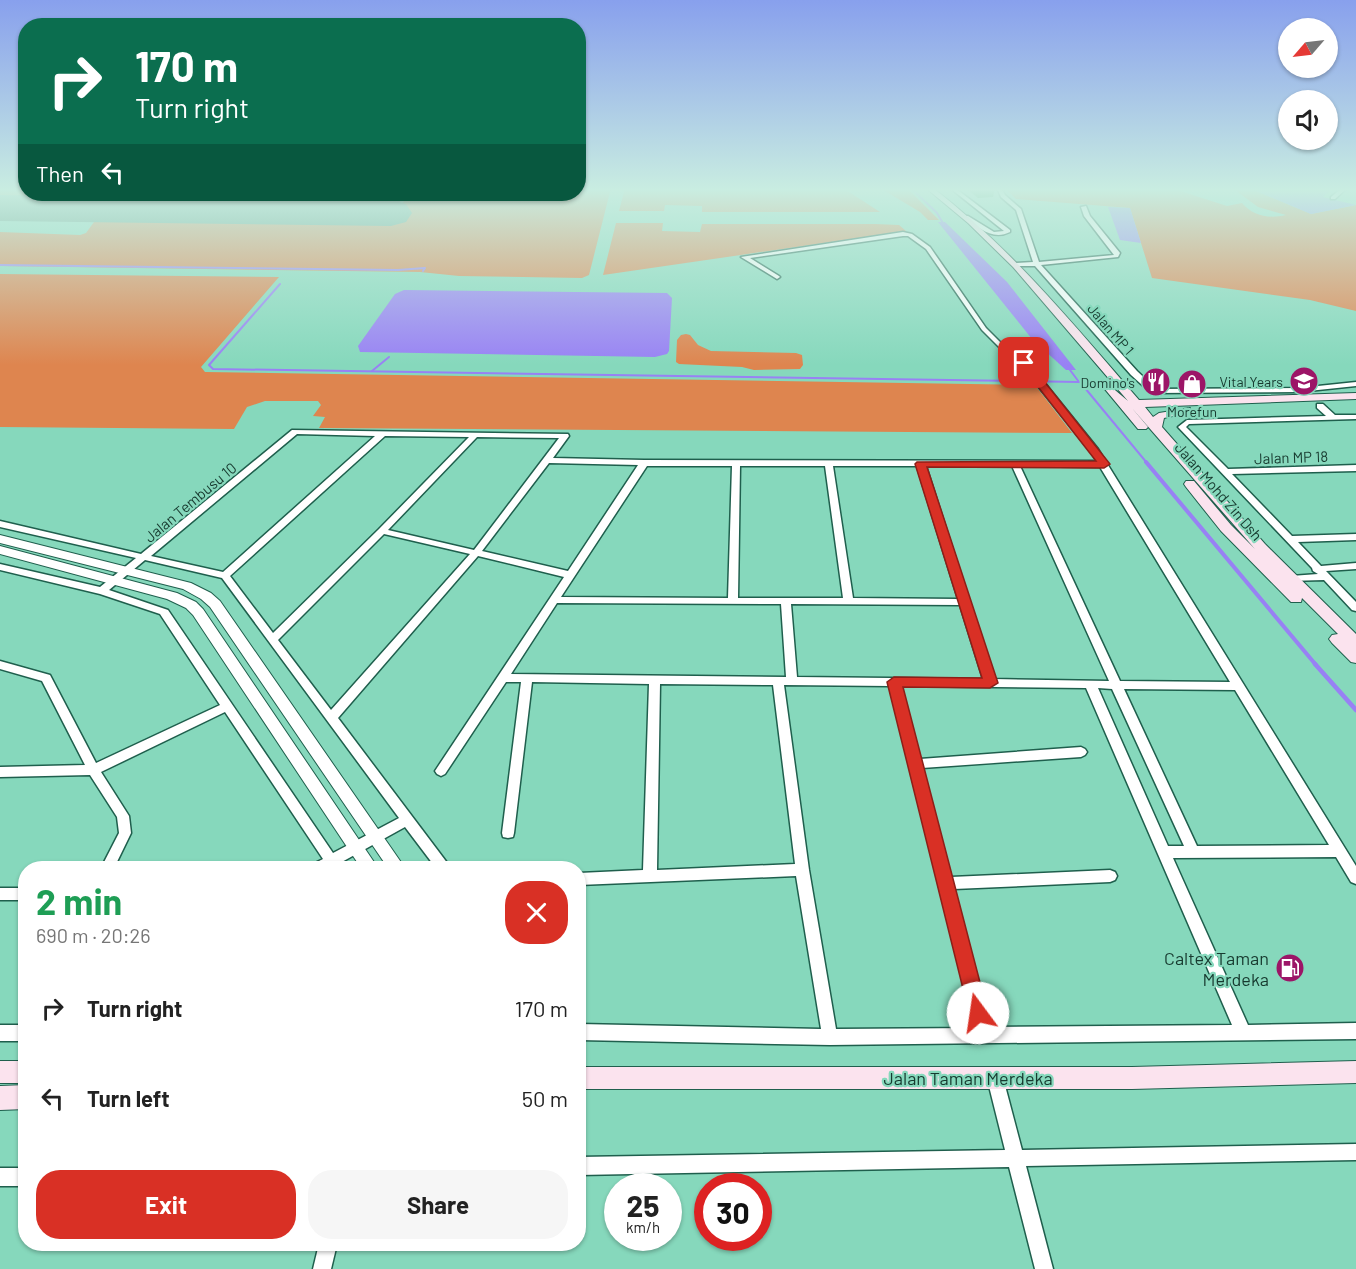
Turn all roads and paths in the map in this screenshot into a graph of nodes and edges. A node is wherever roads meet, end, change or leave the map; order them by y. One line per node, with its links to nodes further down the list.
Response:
1 (810, 247): 6 (street)
2 (927, 247): 31 (street)
3 (997, 247): 8 (main road)
4 (1031, 247): 9 (street)
5 (1112, 247): 9 (street)
6 (763, 254): 7 (street); 7 (street)
7 (753, 264): 10 (street)
8 (1016, 265): 9 (street); 11 (main road)
9 (1037, 265): 13 (street, Jalan MP 1)
10 (777, 277)
11 (1057, 315): 12 (main road, Jalan Mohd Zin Dsh); 18 (main road, Jalan Mohd Zin Dsh)
12 (1116, 381): 15 (main road); 18 (main road, Jalan Mohd Zin Dsh)
13 (1356, 384)
14 (1356, 396): 15 (main road)
15 (1175, 402): 18 (main road)
16 (1356, 404): 17 (main road)
17 (1320, 406): 19 (main road); 21 (street)
18 (1132, 408): 19 (main road); 22 (main road, Jalan Mohd Zin Dsh); 58 (main road, Jalan Mohd Zin Dsh)
19 (1189, 409): 22 (main road)
20 (1356, 417): 21 (street)
21 (1333, 418): 33 (street)
22 (1157, 430): 48 (main road, Jalan Mohd Zin Dsh)
23 (383, 433): 24 (street); 41 (street, Jalan Tembusu 10); 47 (street)
24 (475, 435): 25 (street); 35 (street)
25 (549, 460): 26 (street); 40 (street)
26 (644, 463): 27 (street); 46 (street)
27 (736, 464): 28 (street); 51 (street)
28 (829, 464): 29 (street); 53 (street)
29 (921, 464): 30 (street); 54 (street)
30 (1015, 464): 31 (street); 67 (street)
31 (1104, 464): 68 (street)
32 (1356, 468): 33 (street, Jalan MP 18)
33 (1227, 472): 38 (street)
34 (0, 524): 41 (street)
35 (382, 531): 40 (street); 56 (street)
36 (1356, 537): 38 (street)
37 (0, 539): 45 (street)
38 (1291, 539): 44 (street)
39 (0, 550): 45 (street)
40 (476, 553): 46 (street); 70 (street)
41 (144, 558): 45 (street, Jalan Tembusu 10); 47 (street)
42 (1356, 566): 44 (street)
43 (0, 567): 49 (street)
44 (1320, 573): 48 (street); 55 (street)
45 (121, 575): 49 (street, Jalan Tembusu 10); 78 (street); 79 (street)
46 (570, 575): 50 (street)
47 (225, 576): 56 (street)
48 (1291, 579): 57 (main road, Jalan Mohd Zin Dsh)
49 (102, 591): 69 (street)
50 (553, 600): 51 (street); 60 (street)
51 (733, 601): 52 (street)
52 (786, 602): 53 (street); 63 (street)
53 (849, 602): 54 (street)
54 (965, 602): 65 (street)
55 (1356, 608)
56 (273, 639): 70 (street)
57 (1356, 643)
58 (1356, 658)
59 (0, 665): 73 (street)
60 (502, 678): 61 (street); 74 (street)
61 (527, 678): 62 (street); 77 (street)
62 (655, 679): 63 (street); 90 (street)
63 (785, 681): 64 (street); 89 (street)
64 (894, 682): 65 (street); 72 (street)
65 (990, 683): 66 (street)
66 (1090, 684): 67 (street); 81 (street)
67 (1116, 685): 68 (street); 82 (street)
68 (1239, 686): 80 (street)
69 (228, 706): 73 (street); 84 (street)
70 (331, 718): 76 (street)
71 (1081, 752): 72 (street)
72 (915, 764): 94 (street)
73 (93, 770): 75 (street); 83 (street)
74 (441, 771)
75 (0, 772)
76 (407, 820): 78 (street); 88 (street)
77 (508, 833)
78 (376, 837): 79 (street); 87 (street)
79 (357, 849): 85 (street); 86 (street)
80 (1339, 851): 82 (street); 92 (street)
81 (1163, 852): 82 (street); 99 (street)
82 (1193, 852)
83 (111, 861)
84 (331, 861)
85 (340, 861)
86 (365, 861)
87 (392, 861)
88 (438, 861)
89 (802, 870): 90 (street); 103 (street)
90 (650, 876): 93 (street)
91 (1110, 876): 94 (street)
92 (1356, 878)
93 (586, 879)
94 (945, 883): 102 (street)
95 (0, 894): 96 (street)
96 (18, 894)
97 (1356, 1031): 99 (street)
98 (586, 1032): 103 (street)
99 (1243, 1032): 102 (street)
100 (0, 1033): 101 (street)
101 (18, 1033)
102 (984, 1034): 103 (street)
103 (830, 1037)
104 (0, 1072): 105 (main road)
105 (18, 1072)
106 (1356, 1072): 108 (main road, Jalan Taman Merdeka)
107 (586, 1078): 108 (main road, Jalan Taman Merdeka)
108 (995, 1078): 112 (street)
109 (18, 1097): 110 (main road)
110 (0, 1098)
111 (1356, 1152): 112 (street)
112 (1015, 1157): 113 (street); 118 (street)
113 (586, 1166)
114 (0, 1177): 115 (street)
115 (18, 1177)
116 (326, 1251): 117 (street)
117 (322, 1269)
118 (1044, 1269)

